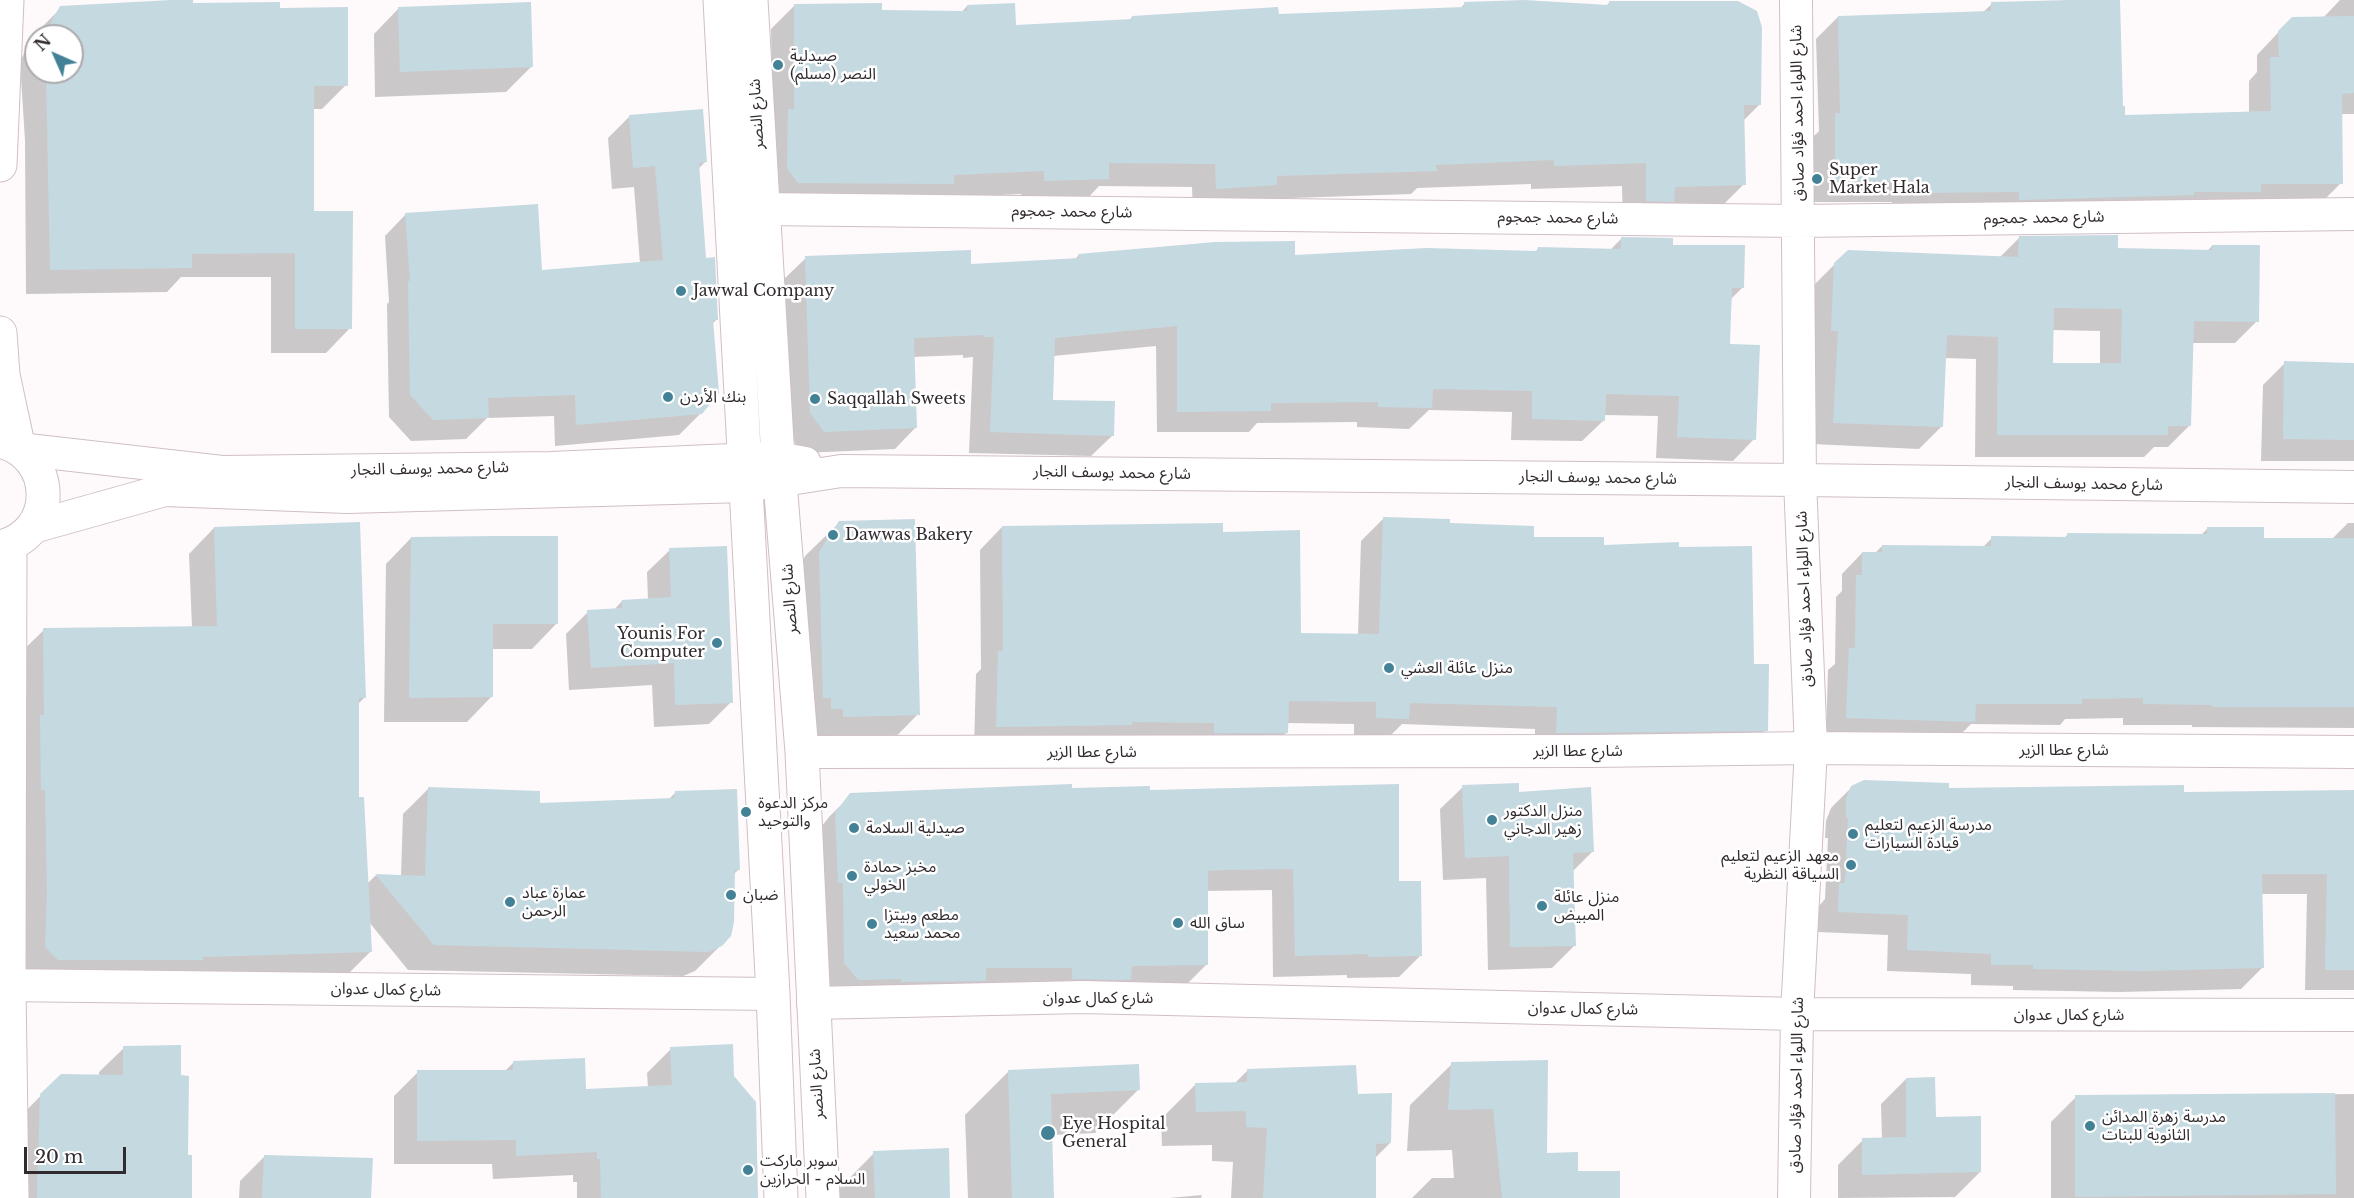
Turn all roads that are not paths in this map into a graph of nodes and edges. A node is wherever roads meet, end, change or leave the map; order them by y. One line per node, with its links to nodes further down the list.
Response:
1 (7, 0): 5 (main road)
2 (720, 0): 12 (main road, شارع النصر)
3 (751, 0): 6 (main road, شارع النصر)
4 (1796, 0): 8 (street, شارع اللواء احمد فؤاد صادق)
5 (0, 165)
6 (762, 209): 8 (street, شارع محمد جمجوم); 11 (main road, شارع النصر)
7 (2354, 214): 8 (street, شارع محمد جمجوم)
8 (1799, 220): 13 (street, شارع اللواء احمد فؤاد صادق)
9 (0, 333): 10 (main road)
10 (10, 445): 12 (street, شارع محمد يوسف النجار); 15 (main road)
11 (780, 470): 12 (street, شارع محمد يوسف النجار); 13 (street, شارع محمد يوسف النجار); 17 (main road, شارع النصر)
12 (745, 473): 15 (street, شارع محمد يوسف النجار); 20 (main road, شارع النصر)
13 (1800, 480): 14 (street, شارع محمد يوسف النجار); 16 (street, شارع اللواء احمد فؤاد صادق)
14 (2354, 488)
15 (14, 539): 19 (main road)
16 (1811, 748): 17 (street, شارع عطا الزير); 18 (street, شارع عطا الزير); 22 (street, شارع اللواء احمد فؤاد صادق)
17 (802, 752): 21 (main road, شارع النصر)
18 (2354, 752)
19 (4, 985): 20 (street, شارع كمال عدوان); 24 (main road)
20 (773, 994): 25 (main road, شارع النصر)
21 (813, 1003): 22 (street, شارع كمال عدوان); 26 (main road, شارع النصر)
22 (1797, 1014): 23 (street, شارع كمال عدوان); 27 (street, شارع اللواء احمد فؤاد صادق)
23 (2354, 1015)
24 (12, 1198)
25 (781, 1198)
26 (824, 1198)
27 (1794, 1198)

